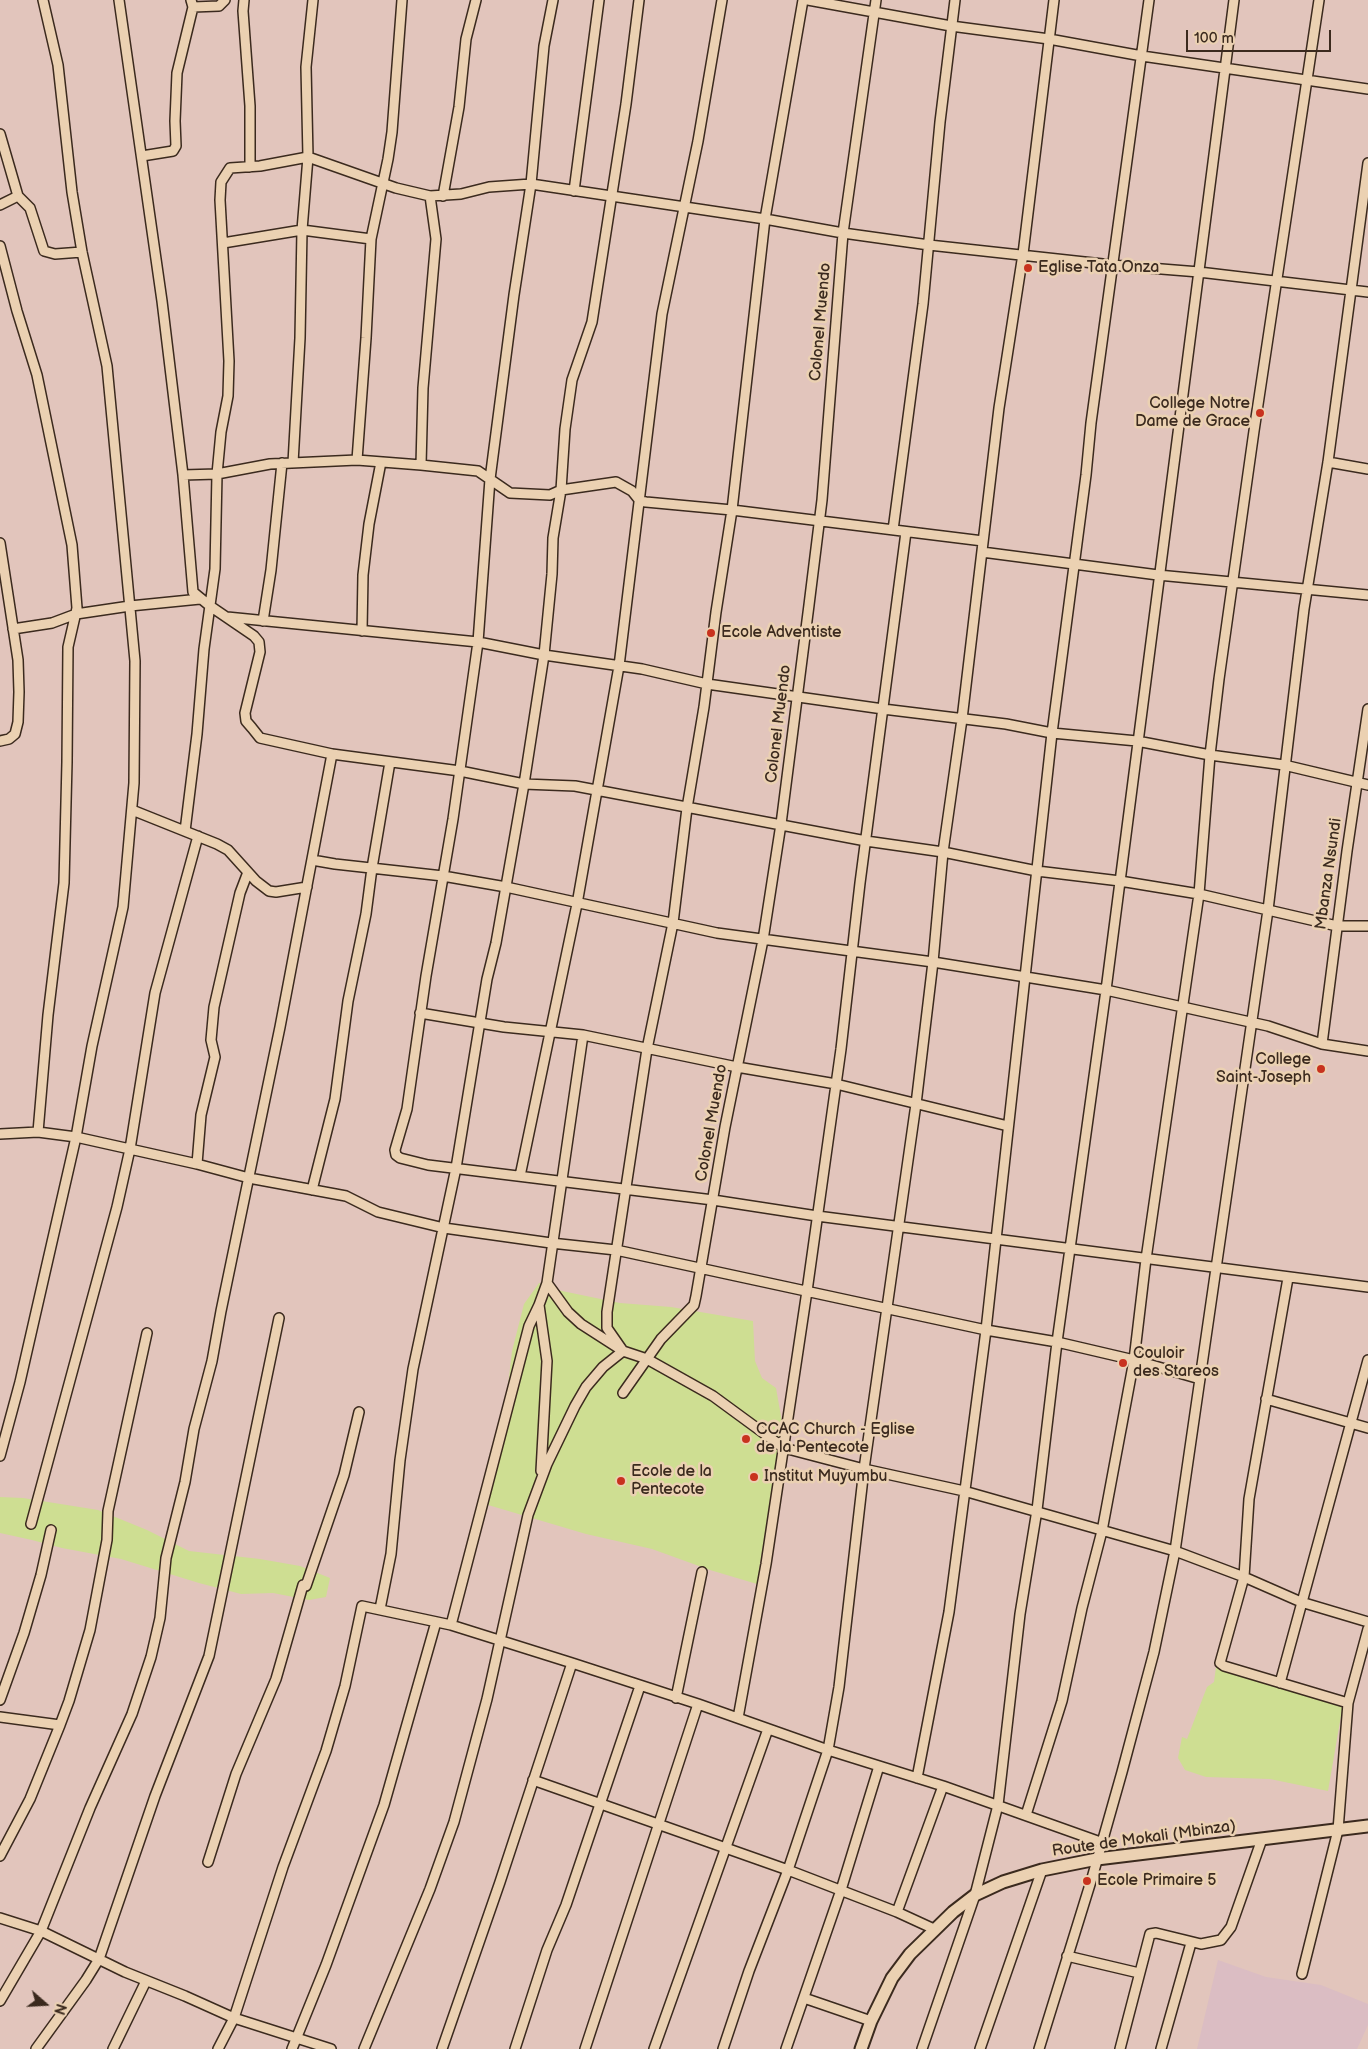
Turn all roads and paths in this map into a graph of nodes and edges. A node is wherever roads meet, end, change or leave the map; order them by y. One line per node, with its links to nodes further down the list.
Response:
1 (43, 0): 49 (street)
2 (119, 0): 29 (street)
3 (225, 0): 20 (street)
4 (244, 0): 32 (street)
5 (313, 0): 30 (street)
6 (402, 0): 33 (street)
7 (476, 0): 38 (street)
8 (553, 0): 34 (street)
9 (599, 0): 35 (street)
10 (640, 0): 39 (street)
11 (722, 0): 41 (street)
12 (803, 0): 42 (street)
13 (808, 0): 21 (street)
14 (876, 0): 21 (street, Colonel Muendo)
15 (956, 0): 22 (street)
16 (1054, 0): 23 (street)
17 (1149, 0): 24 (street)
18 (1234, 0): 25 (street)
19 (1319, 0): 26 (street)
20 (192, 4): 29 (street)
21 (874, 11): 22 (street); 44 (street, Colonel Muendo)
22 (951, 26): 23 (street); 47 (street)
23 (1049, 39): 24 (street); 50 (street)
24 (1142, 56): 25 (street); 51 (street)
25 (1226, 68): 26 (street); 52 (street)
26 (1308, 80): 27 (street); 53 (street)
27 (1368, 89)
28 (0, 134): 36 (street)
29 (142, 156): 64 (street)
30 (308, 157): 32 (street); 33 (street); 43 (street)
31 (1368, 164): 54 (street)
32 (250, 167): 46 (street)
33 (383, 183): 37 (street); 45 (street)
34 (531, 184): 35 (street); 38 (street); 65 (street)
35 (574, 191): 39 (street)
36 (18, 196): 40 (street); 49 (street)
37 (430, 196): 38 (street); 61 (street)
38 (443, 196)
39 (611, 197): 41 (street); 66 (street)
40 (0, 205)
41 (684, 208): 42 (street); 67 (street)
42 (765, 219): 44 (street); 68 (street)
43 (302, 230): 45 (street); 46 (street); 60 (street)
44 (843, 233): 47 (street); 69 (street, Colonel Muendo)
45 (371, 239): 56 (street)
46 (223, 242): 63 (street)
47 (929, 244): 50 (street); 70 (street)
48 (0, 246): 83 (street)
49 (82, 252): 81 (street)
50 (1023, 254): 51 (street); 72 (street)
51 (1112, 265): 52 (street); 75 (street)
52 (1199, 272): 53 (street); 76 (street)
53 (1278, 282): 54 (street); 77 (street)
54 (1350, 291): 55 (street); 58 (street)
55 (1368, 292)
56 (357, 460): 57 (street); 60 (street)
57 (381, 462): 61 (street); 87 (street)
58 (1328, 462): 62 (street); 78 (street)
59 (282, 463): 60 (street); 63 (street); 85 (street)
60 (292, 463)
61 (421, 465): 65 (street)
62 (1368, 469)
63 (217, 474): 64 (street); 82 (street)
64 (183, 475): 80 (street)
65 (490, 478): 66 (street); 88 (street)
66 (561, 490): 67 (street); 89 (street)
67 (640, 501): 68 (street); 90 (street)
68 (732, 510): 69 (street); 91 (street)
69 (819, 521): 70 (street); 92 (street, Colonel Muendo)
70 (893, 530): 71 (street)
71 (906, 532): 72 (street); 94 (street)
72 (983, 541): 74 (street)
73 (0, 543): 86 (street)
74 (982, 552): 75 (street); 95 (street)
75 (1073, 564): 76 (street); 96 (street)
76 (1158, 575): 77 (street); 98 (street)
77 (1234, 583): 78 (street); 100 (street)
78 (1308, 589): 79 (street); 102 (street)
79 (1368, 595)
80 (200, 599): 81 (street); 82 (street)
81 (130, 606): 83 (street); 109 (street)
82 (210, 606): 84 (street); 111 (street)
83 (76, 614): 86 (street); 147 (street)
84 (225, 617): 85 (street); 99 (street)
85 (263, 621): 87 (street)
86 (13, 628): 97 (street)
87 (362, 631): 88 (street)
88 (478, 642): 89 (street); 103 (street)
89 (544, 655): 90 (street); 105 (street)
90 (619, 666): 91 (street); 107 (street)
91 (707, 684): 92 (street); 108 (street)
92 (798, 697): 94 (street); 110 (street, Colonel Muendo)
93 (1368, 709): 104 (street, Mbanza Nsundi)
94 (883, 710): 95 (street); 113 (street)
95 (962, 719): 96 (street); 114 (street)
96 (1052, 733): 98 (street); 117 (street)
97 (0, 741)
98 (1137, 741): 100 (street); 120 (street)
99 (332, 754): 101 (street); 115 (street)
100 (1210, 756): 102 (street); 123 (street)
101 (390, 762): 103 (street); 116 (street)
102 (1284, 765): 104 (street); 125 (street)
103 (460, 771): 105 (street); 119 (street)
104 (1358, 783): 106 (street); 127 (street, Mbanza Nsundi)
105 (524, 784): 107 (street); 122 (street)
106 (1368, 785)
107 (597, 790): 108 (street); 124 (street)
108 (687, 808): 110 (street); 126 (street)
109 (132, 810): 111 (street); 149 (street)
110 (781, 824): 113 (street); 129 (street, Colonel Muendo)
111 (185, 831): 112 (street)
112 (198, 836): 118 (street); 150 (street)
113 (866, 841): 114 (street); 130 (street)
114 (943, 852): 117 (street); 131 (street)
115 (312, 860): 116 (street); 121 (street)
116 (372, 868): 119 (street); 157 (street)
117 (1037, 871): 120 (street); 132 (street)
118 (248, 872): 121 (street); 151 (street)
119 (443, 876): 122 (street); 135 (street)
120 (1120, 881): 123 (street); 133 (street)
121 (307, 887): 154 (street)
122 (506, 887): 124 (street); 136 (street)
123 (1199, 894): 125 (street); 134 (street)
124 (577, 904): 126 (street); 138 (street)
125 (1268, 910): 127 (street); 137 (street)
126 (674, 923): 129 (street); 141 (street)
127 (1337, 926): 128 (street); 140 (street, Mbanza Nsundi)
128 (1368, 926)
129 (763, 940): 130 (street); 143 (street, Colonel Muendo)
130 (854, 951): 131 (street); 144 (street)
131 (933, 962): 132 (street); 145 (street)
132 (1026, 977): 133 (street); 146 (street)
133 (1106, 990): 134 (street); 164 (street)
134 (1182, 1006): 137 (street); 166 (street)
135 (420, 1013): 136 (street); 152 (street)
136 (480, 1024): 138 (street); 152 (street)
137 (1252, 1024): 140 (street); 167 (street)
138 (549, 1031): 139 (street); 153 (street)
139 (582, 1035): 141 (street); 155 (street)
140 (1322, 1044): 142 (street)
141 (647, 1048): 143 (street); 156 (street)
142 (1368, 1051)
143 (737, 1066): 144 (street); 158 (street, Colonel Muendo)
144 (836, 1084): 145 (street); 159 (street)
145 (916, 1104): 146 (street); 160 (street)
146 (1008, 1126): 162 (street)
147 (38, 1132): 148 (street); 149 (street)
148 (0, 1134)
149 (76, 1137): 150 (street); 190 (street)
150 (130, 1149): 151 (street); 195 (street)
151 (197, 1164): 154 (street)
152 (456, 1168): 153 (street); 161 (street)
153 (520, 1176): 155 (street)
154 (248, 1178): 157 (street); 243 (street)
155 (560, 1181): 156 (street); 163 (street)
156 (624, 1188): 158 (street); 165 (street)
157 (312, 1190): 161 (street)
158 (713, 1200): 159 (street); 168 (street, Colonel Muendo)
159 (817, 1216): 160 (street); 172 (street)
160 (900, 1225): 162 (street); 174 (street)
161 (444, 1228): 163 (street); 202 (street)
162 (996, 1239): 164 (street); 176 (street)
163 (551, 1243): 165 (street); 170 (street)
164 (1071, 1248): 166 (street); 178 (street)
165 (616, 1250): 168 (street); 179 (street)
166 (1146, 1258): 167 (street); 181 (street)
167 (1216, 1266): 169 (street); 183 (street)
168 (702, 1268): 172 (street); 180 (street, Colonel Muendo)
169 (1288, 1278): 171 (street); 185 (street)
170 (547, 1283): 173 (street); 179 (street)
171 (1368, 1287)
172 (807, 1291): 174 (street); 189 (street)
173 (539, 1305): 192 (street); 205 (street)
174 (888, 1308): 176 (street); 191 (street)
175 (279, 1318): 246 (street)
176 (986, 1330): 178 (street); 193 (street)
177 (147, 1333): 217 (street)
178 (1057, 1342): 181 (street); 194 (street)
179 (623, 1351): 180 (street); 192 (street)
180 (648, 1359): 184 (street, Colonel Muendo); 189 (street)
181 (1134, 1360): 183 (street); 197 (street)
182 (1368, 1360): 187 (street)
183 (1200, 1379): 198 (street)
184 (623, 1393)
185 (1266, 1399): 187 (street); 200 (street)
186 (359, 1412): 235 (street)
187 (1351, 1423): 188 (street); 201 (street)
188 (1368, 1428)
189 (784, 1448): 191 (street); 216 (street)
190 (0, 1456)
191 (864, 1469): 193 (street); 219 (street)
192 (540, 1482): 207 (street)
193 (964, 1491): 194 (street); 221 (street)
194 (1037, 1510): 197 (street); 225 (street)
195 (31, 1524)
196 (50, 1530): 212 (street)
197 (1102, 1531): 198 (street); 226 (street)
198 (1174, 1551): 200 (street); 231 (street)
199 (702, 1572): 211 (street)
200 (1244, 1577): 201 (street); 209 (street)
201 (1301, 1602): 204 (street); 209 (street)
202 (380, 1609): 203 (street); 252 (street)
203 (436, 1622): 205 (street); 254 (street)
204 (1368, 1622)
205 (451, 1625): 207 (street)
206 (1368, 1631): 213 (street)
207 (500, 1640): 208 (street); 260 (street)
208 (572, 1662): 210 (street); 222 (street)
209 (1280, 1684): 213 (street)
210 (640, 1686): 211 (street); 224 (street)
211 (676, 1698): 214 (street)
212 (0, 1700)
213 (1348, 1703): 229 (street)
214 (698, 1704): 216 (street); 227 (street)
215 (0, 1717): 217 (street)
216 (738, 1718): 218 (street)
217 (60, 1725): 233 (street)
218 (768, 1729): 219 (street); 232 (street)
219 (828, 1750): 220 (street); 236 (street)
220 (879, 1766): 221 (street); 238 (street)
221 (917, 1778): 223 (street)
222 (533, 1780): 224 (street); 261 (street)
223 (943, 1786): 225 (street); 240 (street)
224 (600, 1803): 227 (street); 262 (street)
225 (998, 1805): 226 (street); 239 (street)
226 (1026, 1815): 231 (street)
227 (658, 1824): 232 (street); 263 (street)
228 (1368, 1826): 229 (street, Route de Mokali (Mbinza))
229 (1338, 1830): 230 (street, Route de Mokali (Mbinza)); 248 (street)
230 (1262, 1839): 234 (street, Route de Mokali (Mbinza)); 244 (street)
231 (1102, 1843): 234 (street)
232 (726, 1848): 236 (street); 264 (street)
233 (0, 1856)
234 (1097, 1859): 237 (street, Route de Mokali (Mbinza)); 245 (street)
235 (208, 1862)
236 (788, 1870): 238 (street); 265 (street)
237 (1042, 1870): 239 (street, Route de Mokali (Mbinza)); 269 (street)
238 (842, 1890): 240 (street); 250 (street)
239 (975, 1895): 242 (street, Route de Mokali (Mbinza)); 268 (street)
240 (897, 1912): 242 (street)
241 (0, 1918): 243 (street)
242 (934, 1929): 253 (street, Route de Mokali (Mbinza))
243 (42, 1931): 246 (street); 251 (street)
244 (1191, 1943): 247 (street); 272 (street)
245 (1067, 1956): 247 (street); 270 (street)
246 (99, 1959): 249 (street); 255 (street)
247 (1139, 1973): 271 (street)
248 (1302, 1974)
249 (146, 1981): 252 (street); 256 (street)
250 (804, 1998): 253 (street); 266 (street)
251 (0, 2001)
252 (234, 2018): 254 (street); 257 (street)
253 (871, 2022): 267 (street, Route de Mokali (Mbinza))
254 (296, 2040): 258 (street); 259 (street)
255 (36, 2049)
256 (113, 2049)
257 (218, 2049)
258 (292, 2049)
259 (331, 2049)
260 (364, 2049)
261 (442, 2049)
262 (515, 2049)
263 (585, 2049)
264 (654, 2049)
265 (723, 2049)
266 (786, 2049)
267 (861, 2049)
268 (922, 2049)
269 (980, 2049)
270 (1039, 2049)
271 (1120, 2049)
272 (1161, 2049)

